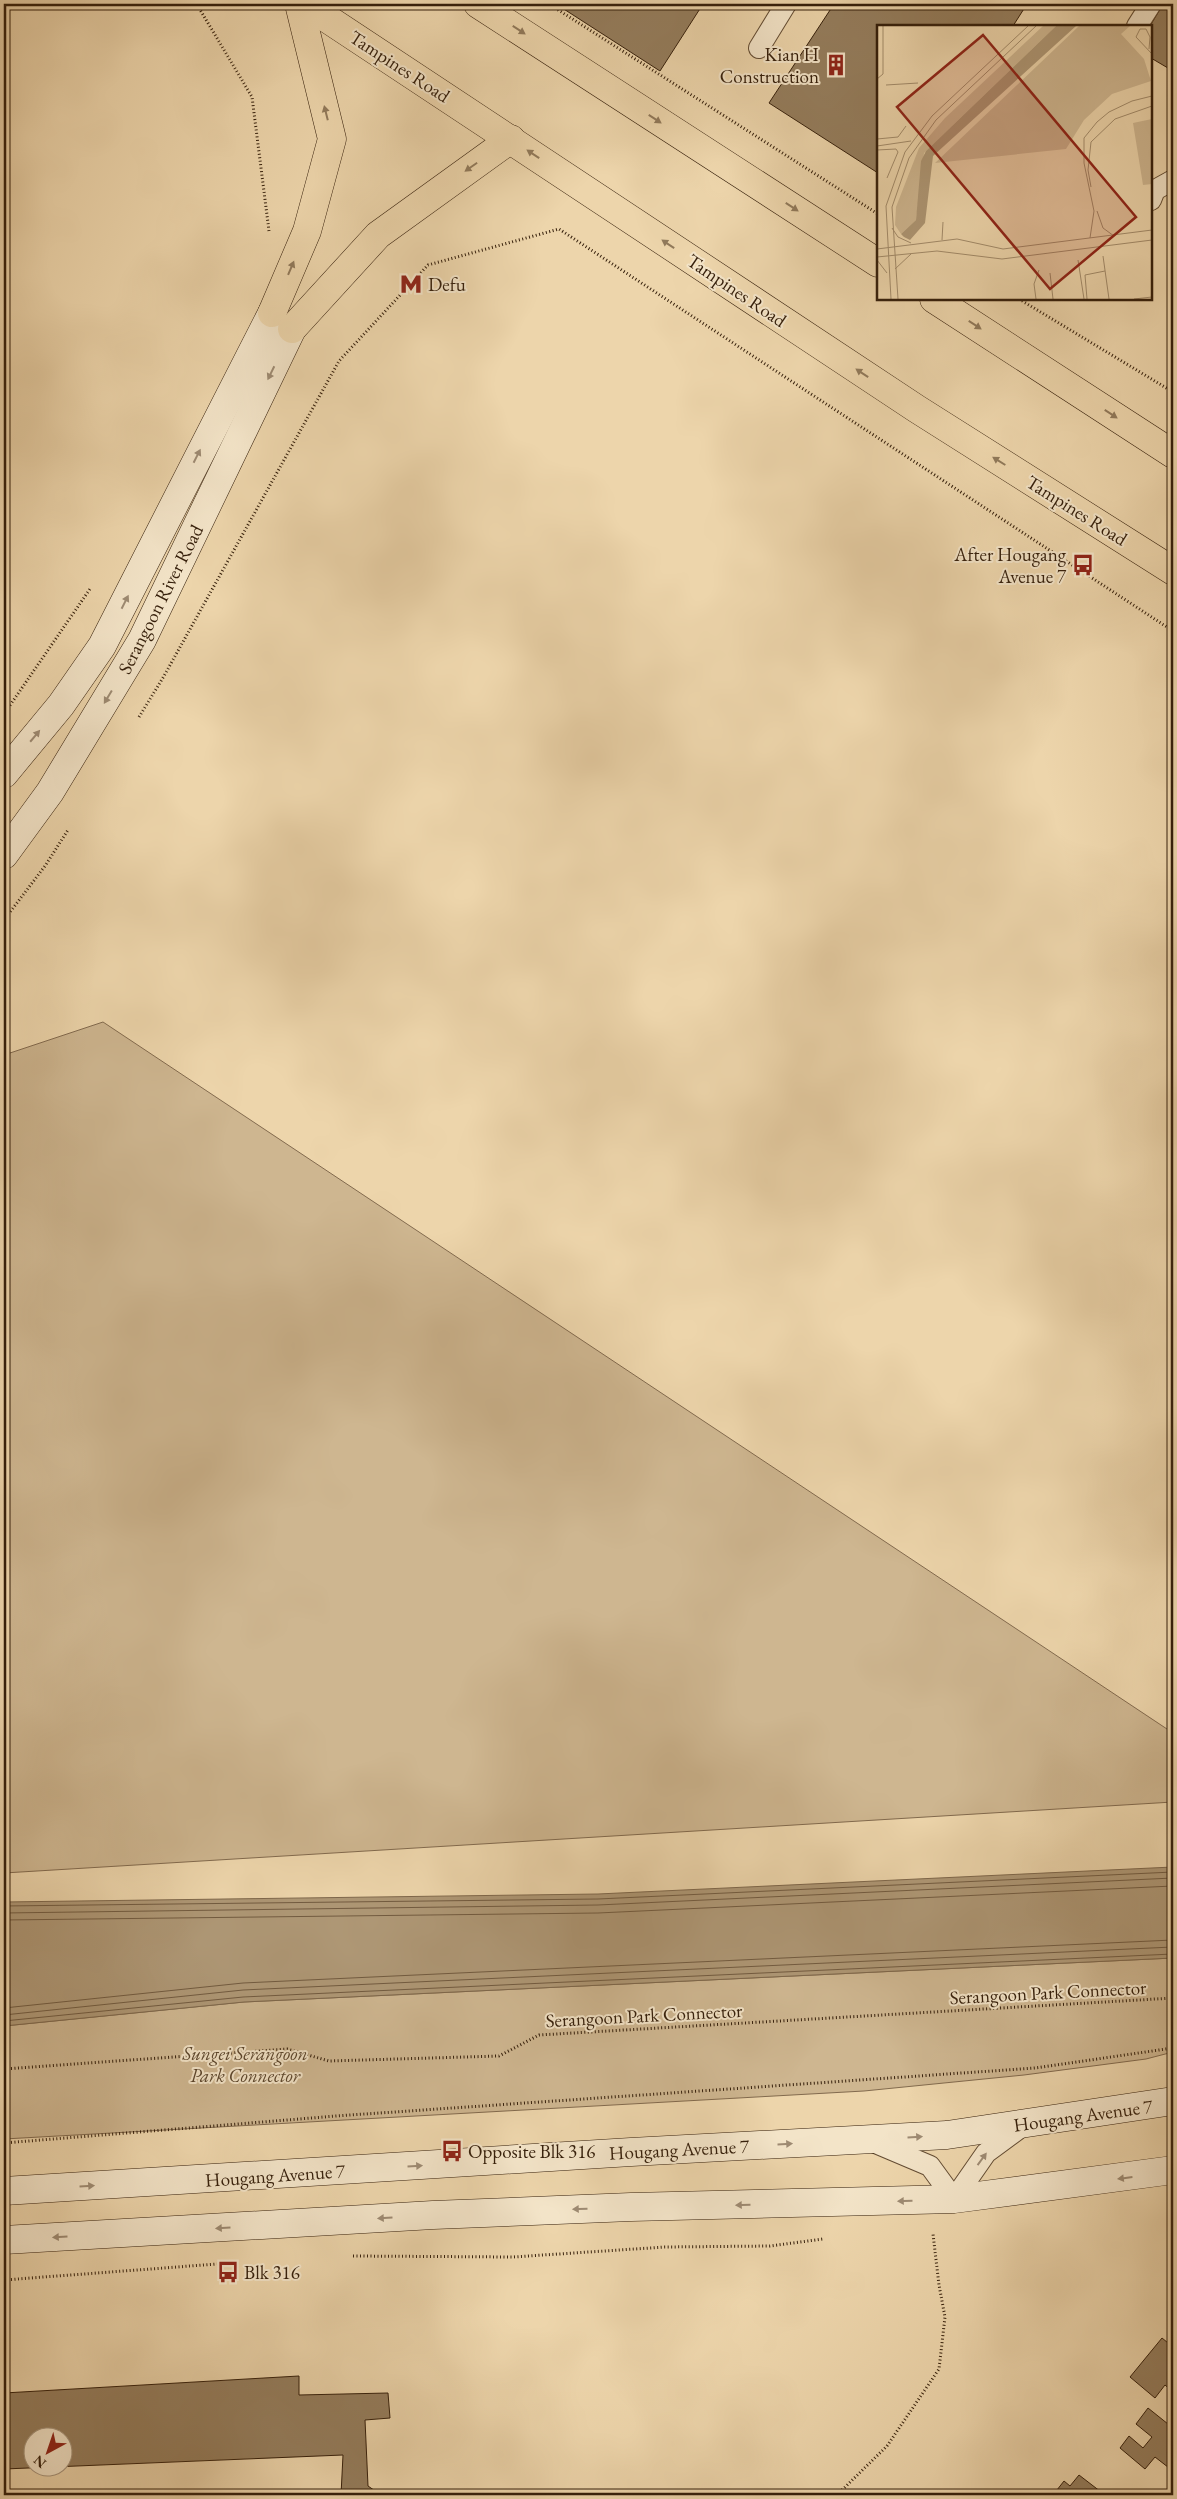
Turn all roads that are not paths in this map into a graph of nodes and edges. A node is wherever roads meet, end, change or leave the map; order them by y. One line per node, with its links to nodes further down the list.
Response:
1 (300, 4): 13 (main road, one-way to 1)
2 (305, 4): 8 (main road, Tampines Road)
3 (478, 4): 11 (main road, one-way to 11)
4 (786, 4): 7 (lane)
5 (1151, 4): 6 (lane)
6 (1138, 25)
7 (759, 48)
8 (511, 139): 13 (main road, one-way to 13); 15 (main road, Tampines Road, one-way to 8)
9 (1173, 180): 10 (lane)
10 (1152, 198)
11 (877, 262)
12 (936, 300): 14 (main road, one-way to 14)
13 (282, 321): 16 (main road, Serangoon River Road, one-way to 13); 17 (main road, Serangoon River Road, one-way to 17)
14 (1173, 454)
15 (1173, 571)
16 (4, 774)
17 (4, 855)
18 (1173, 2101): 19 (main road, Hougang Avenue 7)
19 (1028, 2123): 20 (main road, Hougang Avenue 7, one-way to 19); 23 (lane, one-way to 19)
20 (867, 2140): 22 (main road, Hougang Avenue 7, one-way to 20); 23 (lane)
21 (1173, 2170): 23 (main road, one-way to 23)
22 (4, 2191)
23 (954, 2199): 24 (main road, one-way to 24)
24 (4, 2240)

